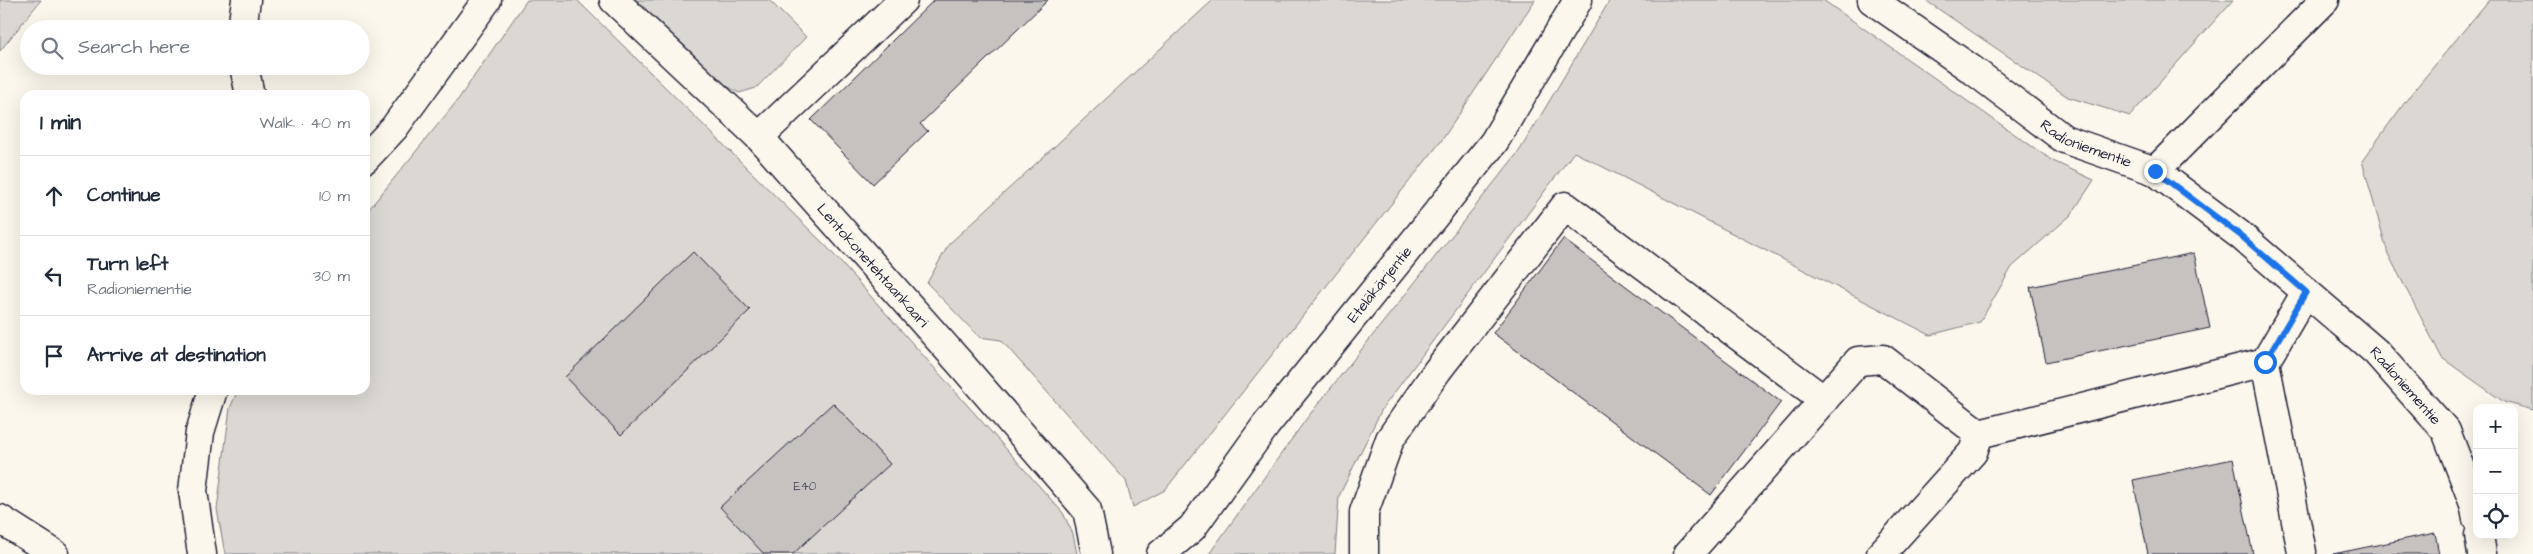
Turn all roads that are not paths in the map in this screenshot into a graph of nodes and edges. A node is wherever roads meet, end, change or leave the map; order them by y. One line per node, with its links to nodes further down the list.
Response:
1 (246, 0): 8 (street)
2 (486, 0): 12 (street)
3 (614, 0): 11 (street, Lentokonetehtaankaari)
4 (903, 0): 11 (street)
5 (1578, 0): 26 (street, Eteläkärjentie)
6 (1872, 0): 13 (street, Radioniementie)
7 (2325, 0): 13 (street)
8 (243, 20)
9 (246, 75): 10 (street)
10 (249, 90)
11 (759, 137): 25 (street, Lentokonetehtaankaari)
12 (370, 154)
13 (2155, 171): 14 (street, Radioniementie)
14 (2306, 292): 15 (street); 19 (street, Radioniementie)
15 (2265, 362): 18 (street); 22 (street)
16 (211, 395): 24 (street)
17 (1824, 400): 18 (street); 27 (street); 28 (street)
18 (1979, 434): 29 (street)
19 (2473, 501)
20 (0, 519): 23 (street)
21 (2480, 539): 30 (street)
22 (2302, 552)
23 (55, 554)
24 (202, 554)
25 (1096, 554)
26 (1161, 554)
27 (1364, 554)
28 (1688, 554)
29 (1880, 554)
30 (2482, 554)

